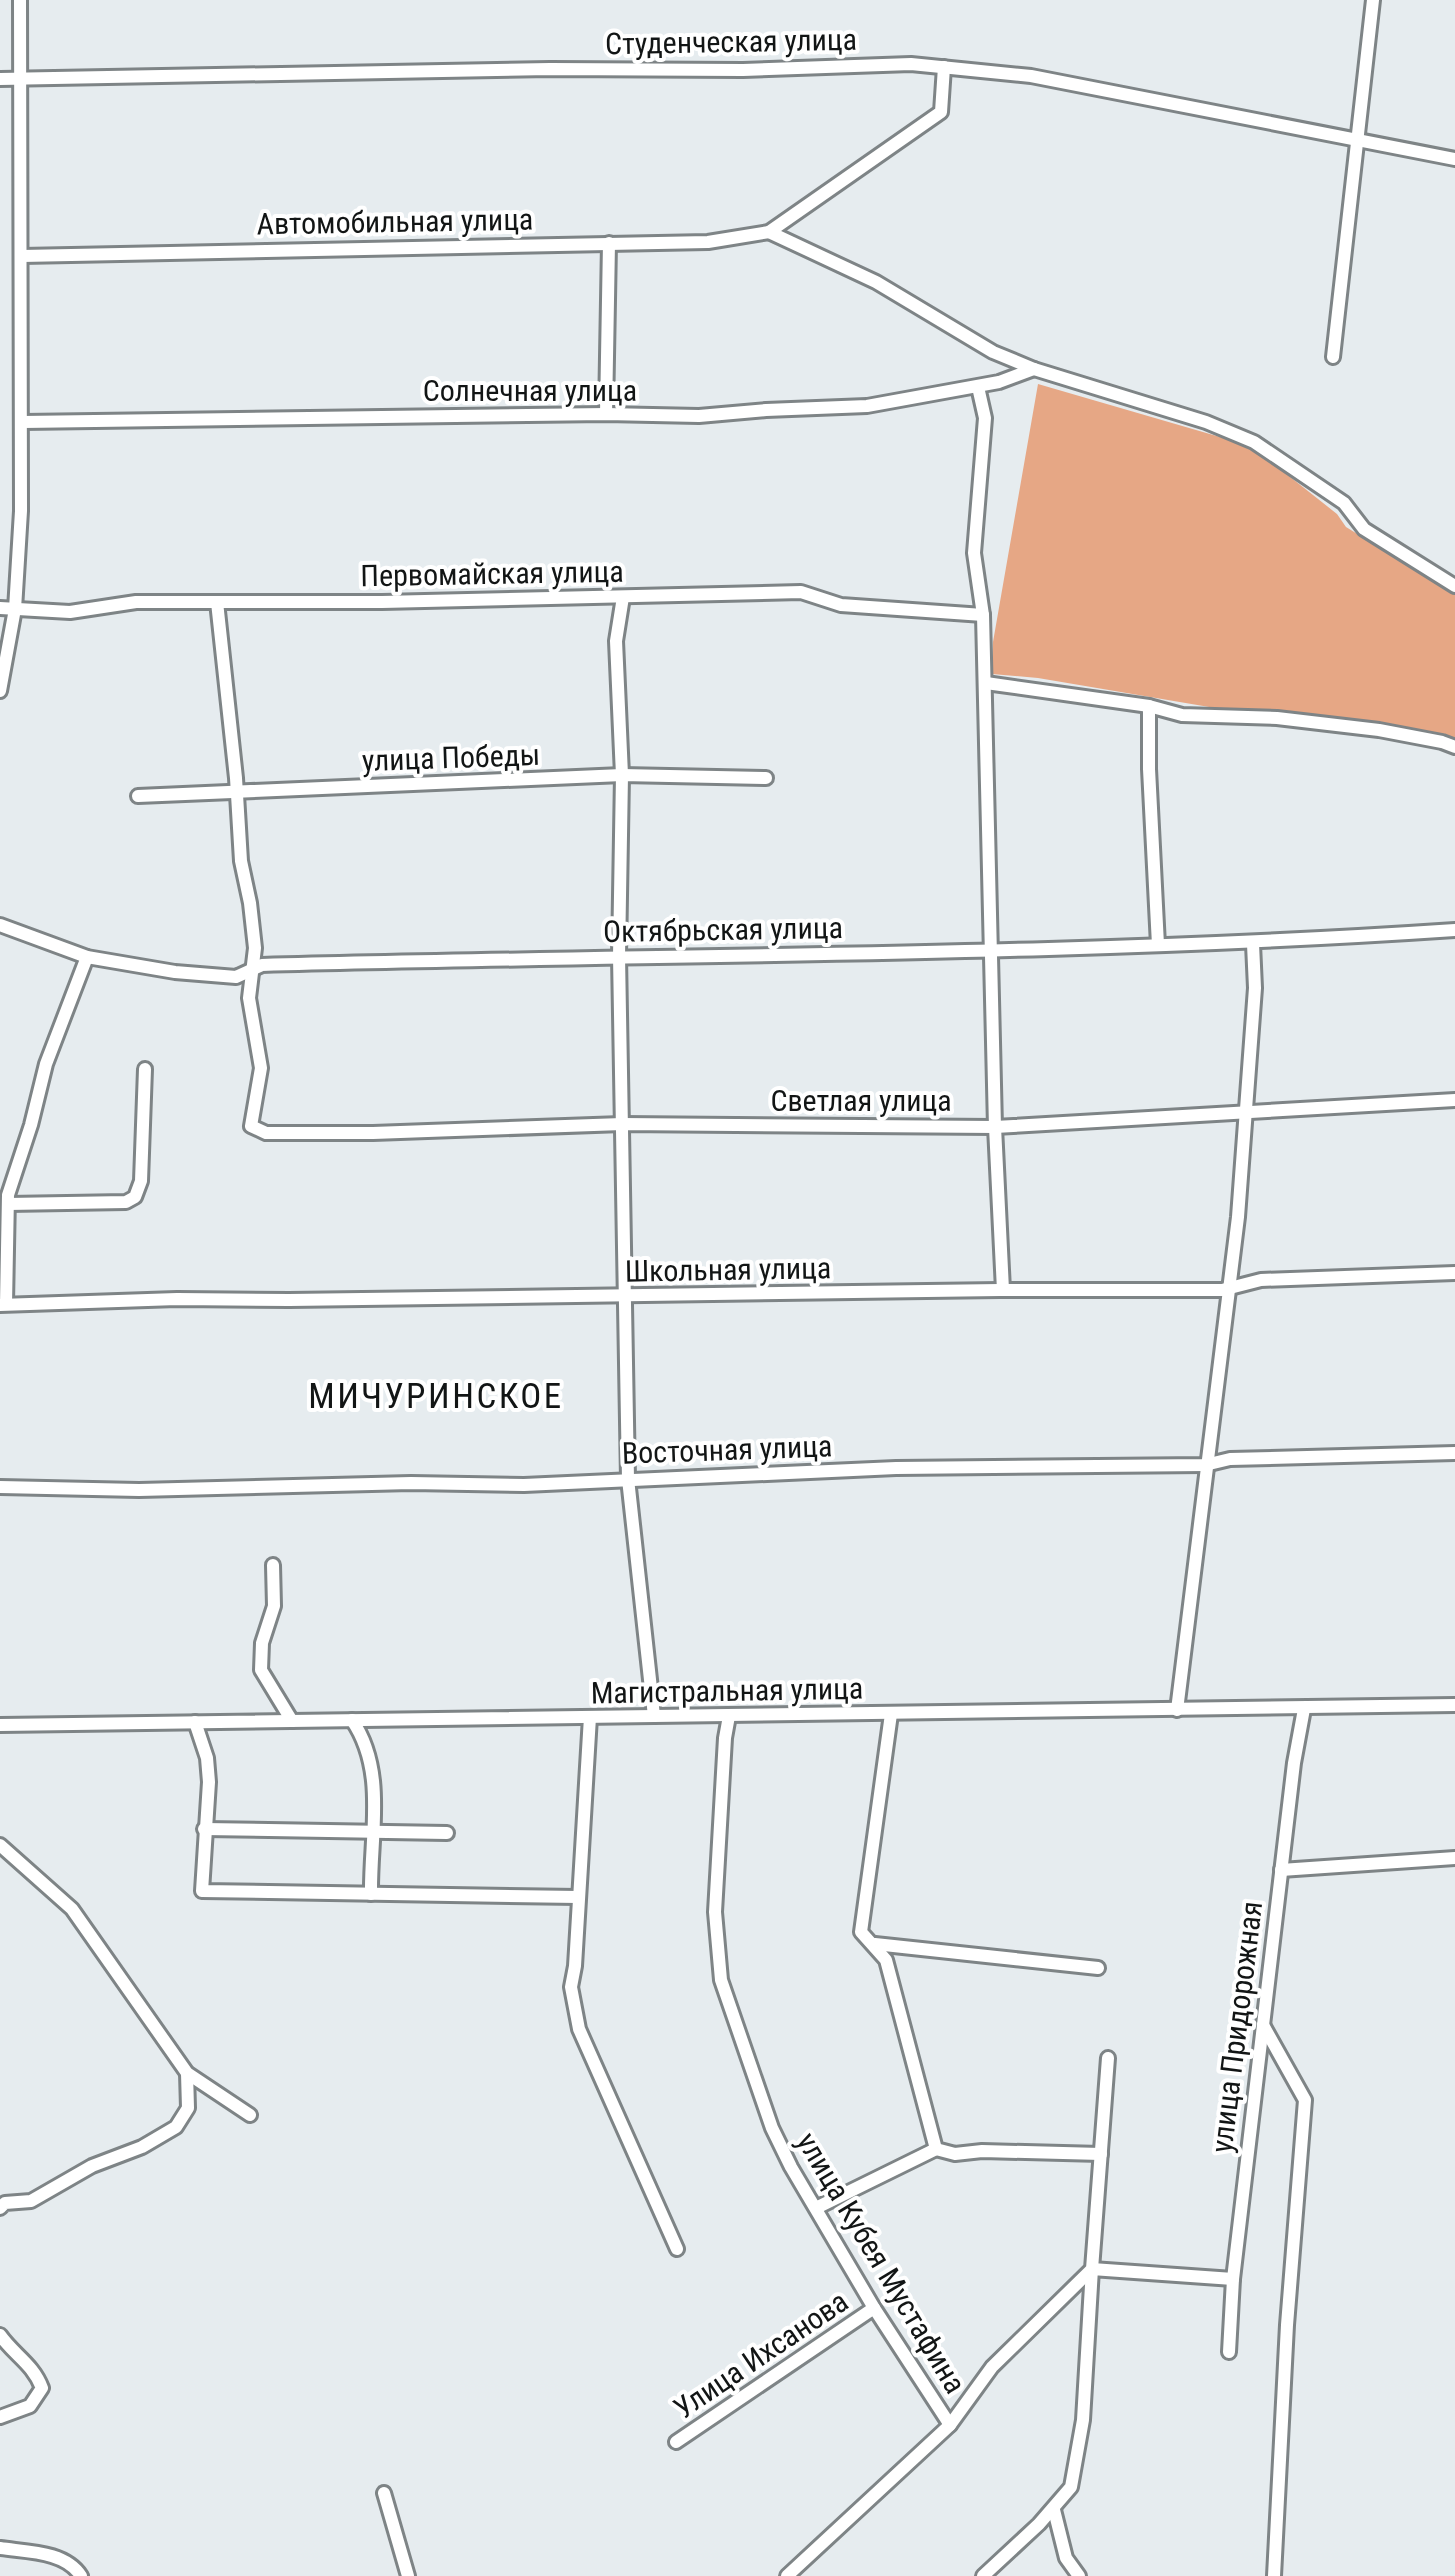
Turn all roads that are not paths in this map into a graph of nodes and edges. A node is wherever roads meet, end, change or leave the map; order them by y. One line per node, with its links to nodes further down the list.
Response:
1 (20, 0): 4 (street)
2 (1373, 0): 6 (street)
3 (944, 67): 4 (street, Студенческая улица); 6 (street, Студенческая улица); 8 (street)
4 (21, 78): 5 (street, Студенческая улица); 10 (street)
5 (0, 79)
6 (1357, 140): 7 (street, Студенческая улица); 11 (street)
7 (1455, 158)
8 (768, 232): 9 (street, Автомобильная улица); 12 (street)
9 (610, 243): 10 (street, Автомобильная улица); 14 (street)
10 (22, 256): 15 (street)
11 (1334, 356)
12 (1034, 370): 13 (street, Солнечная улица); 16 (street)
13 (978, 387): 14 (street, Солнечная улица); 20 (street)
14 (606, 414): 15 (street, Солнечная улица)
15 (23, 422): 19 (street)
16 (1455, 586)
17 (624, 597): 18 (street, Первомайская улица); 20 (street, Первомайская улица); 25 (street)
18 (216, 602): 19 (street, Первомайская улица); 27 (street)
19 (7, 608): 22 (street)
20 (984, 614): 21 (street)
21 (986, 683): 23 (street); 33 (street)
22 (0, 691)
23 (1149, 706): 24 (street); 32 (street)
24 (1455, 747)
25 (622, 775): 26 (street, улица Победы); 27 (street, улица Победы); 34 (street)
26 (766, 778)
27 (237, 791): 28 (street, улица Победы); 36 (street)
28 (138, 796)
29 (0, 925): 35 (street, Октябрьская улица)
30 (1455, 930): 31 (street, Октябрьская улица)
31 (1253, 944): 32 (street, Октябрьская улица); 39 (street)
32 (1158, 945): 33 (street, Октябрьская улица)
33 (993, 952): 34 (street, Октябрьская улица); 41 (street)
34 (619, 956): 36 (street, Октябрьская улица); 40 (street)
35 (88, 957): 36 (street, Октябрьская улица); 42 (street)
36 (254, 969): 40 (street, Светлая улица)
37 (145, 1069): 42 (street)
38 (1455, 1100): 39 (street, Светлая улица)
39 (1247, 1112): 41 (street, Светлая улица); 44 (street)
40 (622, 1124): 41 (street, Светлая улица); 46 (street)
41 (995, 1127): 45 (street)
42 (8, 1204): 47 (street)
43 (1455, 1273): 44 (street, Школьная улица)
44 (1230, 1288): 45 (street, Школьная улица); 49 (street)
45 (1003, 1290): 46 (street, Школьная улица)
46 (623, 1297): 47 (street, Школьная улица); 50 (street)
47 (3, 1304)
48 (1455, 1453): 49 (street, Восточная улица)
49 (1205, 1464): 50 (street, Восточная улица); 55 (street)
50 (628, 1479): 51 (street, Восточная улица); 57 (street)
51 (0, 1487)
52 (272, 1565): 60 (street)
53 (1455, 1705): 54 (street, Магистральная улица)
54 (1304, 1709): 55 (street, Магистральная улица); 69 (street, улица Придорожная)
55 (1178, 1710): 56 (street, Магистральная улица)
56 (891, 1714): 58 (street, Магистральная улица); 72 (street)
57 (654, 1716): 58 (street, Магистральная улица); 59 (street, Магистральная улица)
58 (730, 1716): 81 (street, улица Кубея Мустафина)
59 (590, 1717): 61 (street, Магистральная улица); 71 (street)
60 (292, 1720): 61 (street, Магистральная улица); 62 (street, Магистральная улица)
61 (352, 1720): 65 (street)
62 (195, 1722): 63 (street, Магистральная улица); 64 (street)
63 (0, 1725)
64 (204, 1829): 65 (street); 70 (street)
65 (373, 1832): 66 (street); 70 (street)
66 (447, 1833)
67 (0, 1845): 76 (street)
68 (1455, 1858): 69 (street)
69 (1281, 1870): 74 (street, улица Придорожная)
70 (371, 1894): 71 (street)
71 (578, 1897): 82 (street)
72 (875, 1944): 73 (street); 78 (street)
73 (1098, 1968)
74 (1263, 2024): 84 (street, улица Придорожная); 99 (street)
75 (1108, 2058): 79 (street)
76 (187, 2074): 77 (street); 80 (street)
77 (250, 2116)
78 (936, 2149): 79 (street); 81 (street)
79 (1101, 2154): 83 (street)
80 (0, 2208)
81 (816, 2208): 85 (street, улица Кубея Мустафина)
82 (677, 2249)
83 (1092, 2270): 84 (street); 89 (street); 92 (street)
84 (1232, 2279): 87 (street, улица Придорожная)
85 (874, 2308): 89 (street, улица Кубея Мустафина); 90 (street, Улица Ихсанова)
86 (0, 2335): 88 (street)
87 (1229, 2352)
88 (0, 2417)
89 (950, 2425): 96 (street)
90 (676, 2442)
91 (384, 2494): 95 (street)
92 (1054, 2510): 97 (street); 98 (street)
93 (0, 2548): 94 (street)
94 (80, 2576)
95 (408, 2576)
96 (787, 2576)
97 (983, 2576)
98 (1079, 2576)
99 (1274, 2576)

